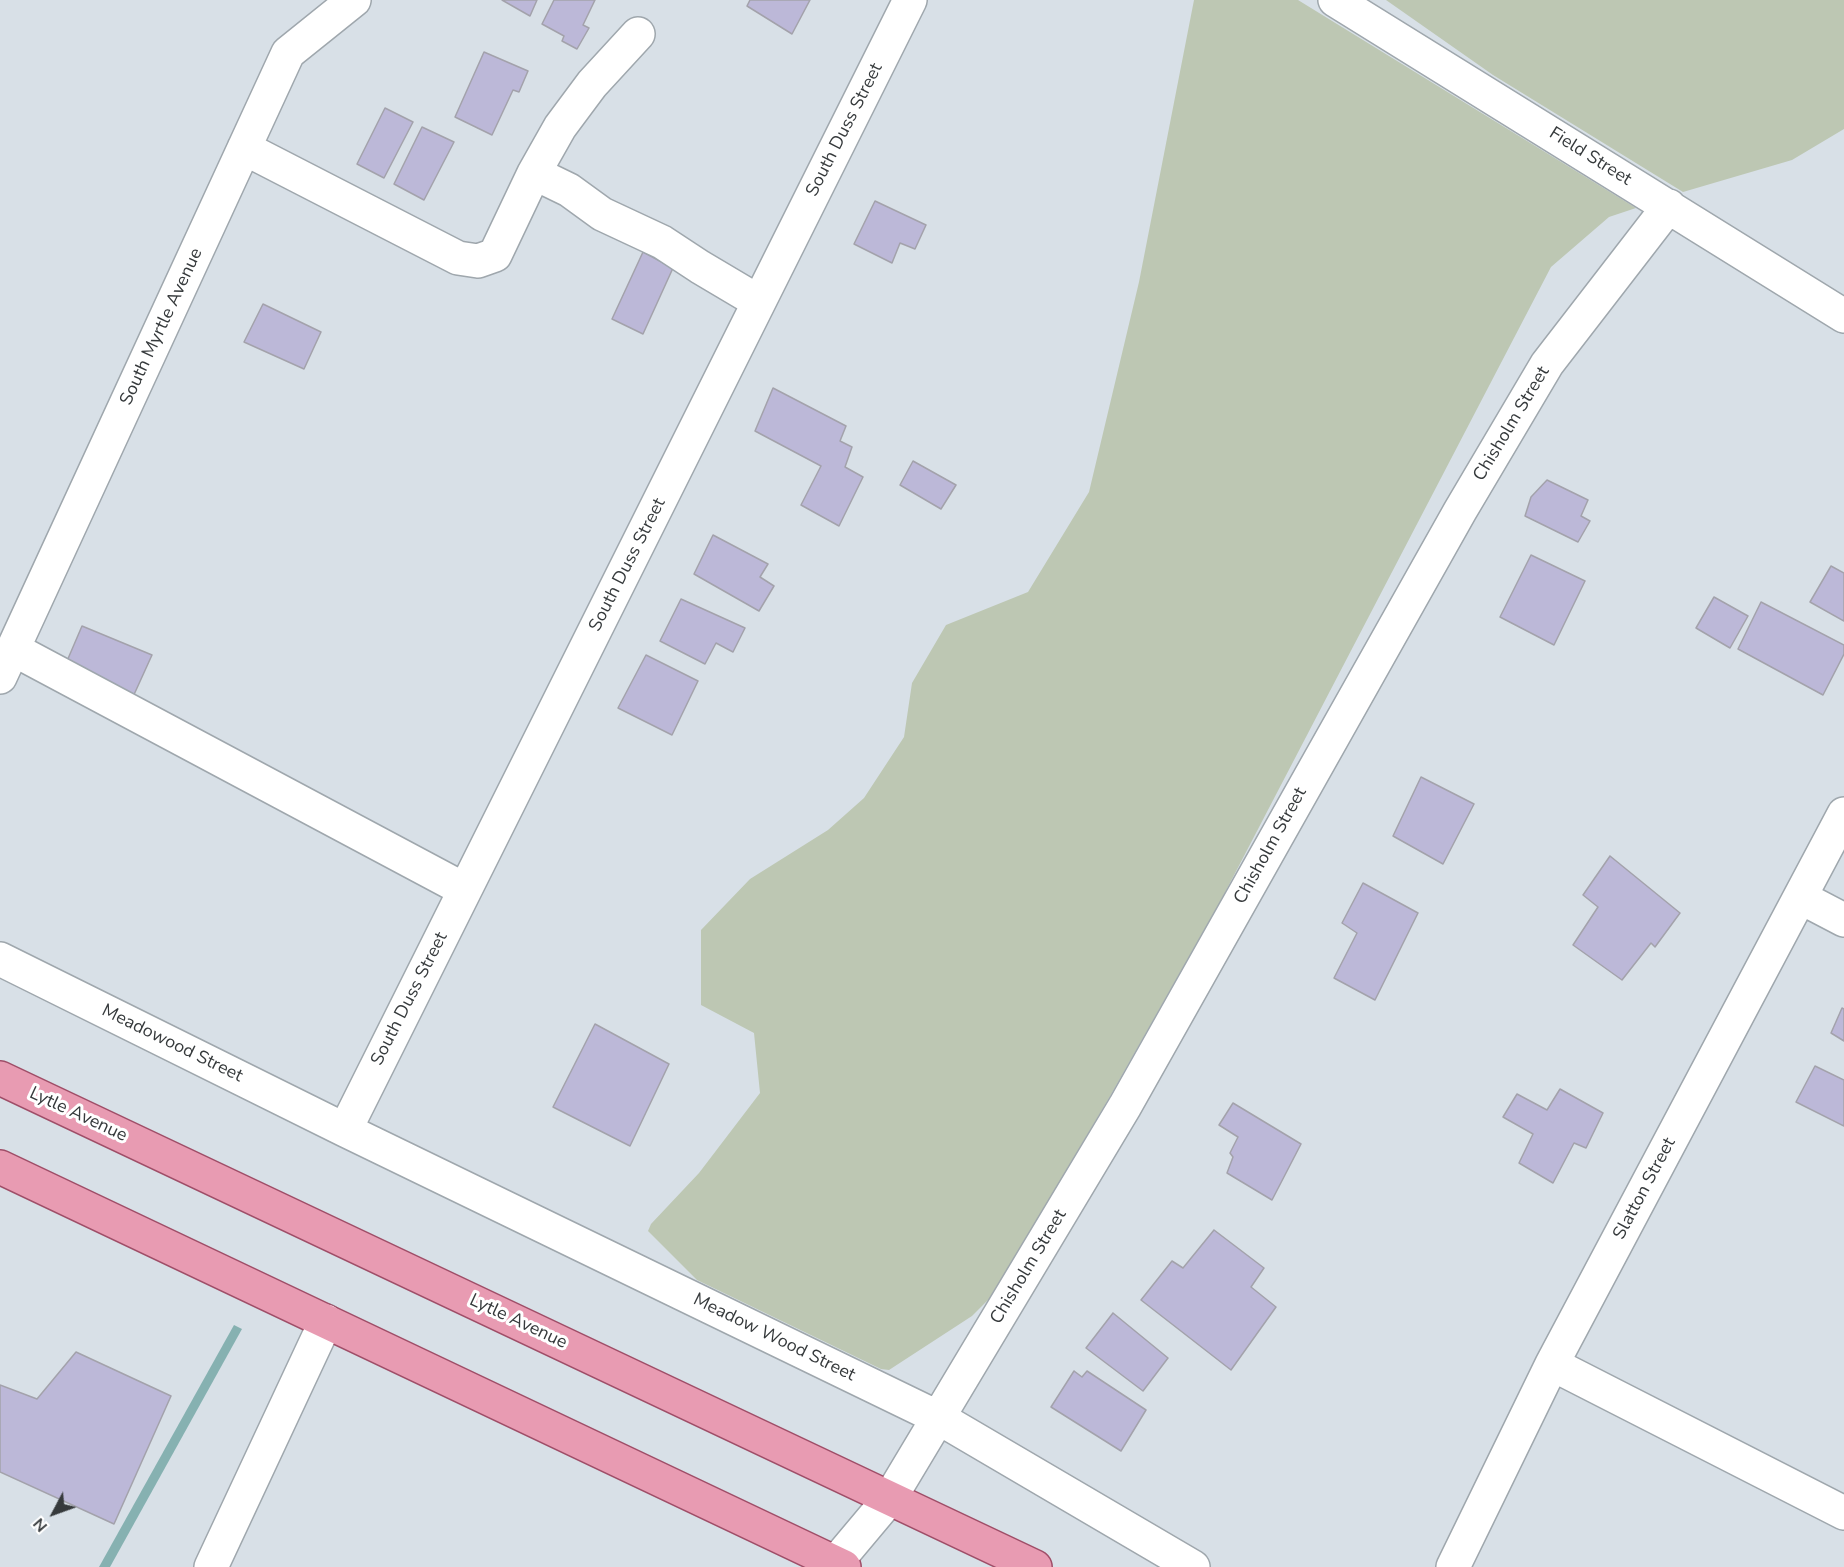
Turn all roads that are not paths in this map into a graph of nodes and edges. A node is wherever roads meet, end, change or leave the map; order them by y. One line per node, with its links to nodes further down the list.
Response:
1 (315, 0): 6 (street)
2 (354, 0): 6 (street, South Myrtle Avenue)
3 (910, 0): 10 (street, South Duss Street)
4 (1335, 0): 9 (street, Field Street)
5 (638, 34): 8 (street)
6 (288, 53): 7 (street, South Myrtle Avenue)
7 (244, 148): 8 (street); 12 (street, South Myrtle Avenue)
8 (534, 173): 10 (street)
9 (1669, 206): 11 (street, Field Street); 23 (street, Chisholm Street)
10 (759, 302): 14 (street, South Duss Street)
11 (1844, 316)
12 (7, 663): 14 (street)
13 (1844, 814): 15 (street, Slatton Street)
14 (465, 890): 19 (street, South Duss Street)
15 (1800, 897): 16 (street); 22 (street, Slatton Street)
16 (1844, 920)
17 (0, 959): 19 (street, Meadowood Street)
18 (0, 1078): 24 (main road, Lytle Avenue)
19 (345, 1130): 23 (street, Meadow Wood Street)
20 (0, 1167): 21 (main road)
21 (326, 1321): 26 (main road); 27 (street)
22 (1552, 1364): 25 (street); 30 (street, Slatton Street)
23 (939, 1418): 24 (street, Chisholm Street); 29 (street, Meadow Wood Street)
24 (890, 1498): 26 (street, Chisholm Street); 28 (main road, Lytle Avenue)
25 (1844, 1513)
26 (837, 1565)
27 (211, 1567)
28 (1035, 1567)
29 (1193, 1567)
30 (1453, 1567)

